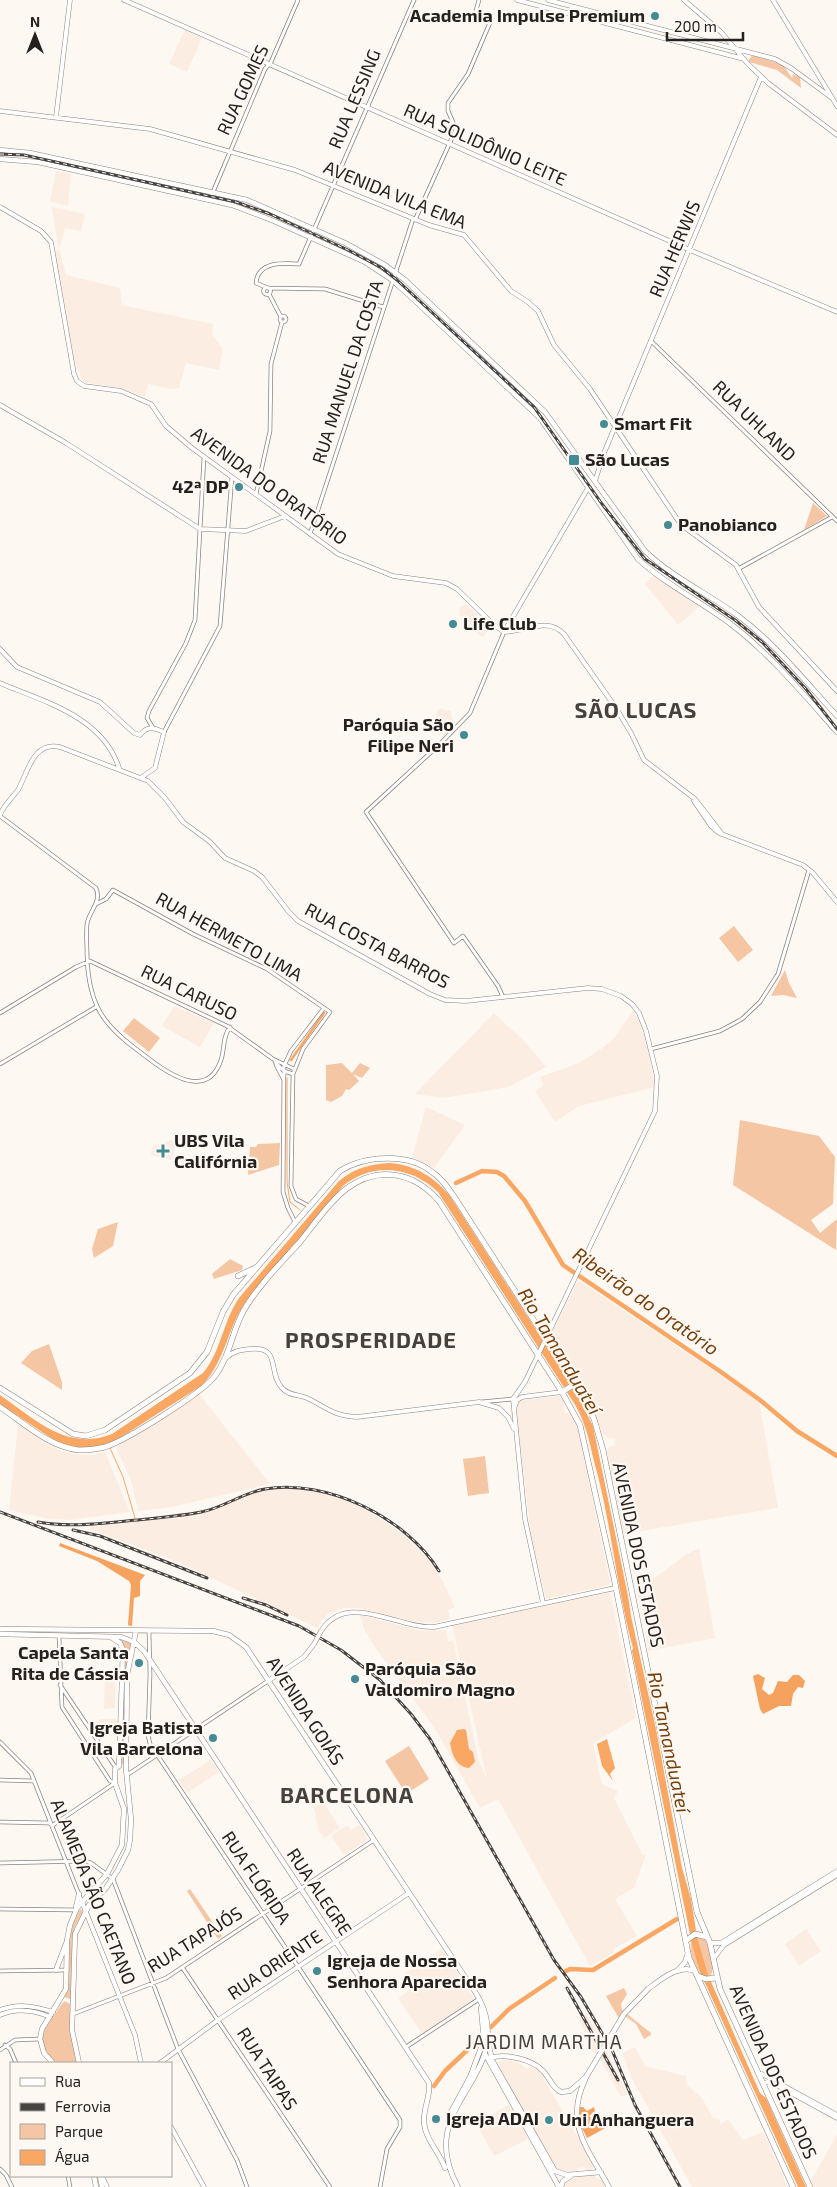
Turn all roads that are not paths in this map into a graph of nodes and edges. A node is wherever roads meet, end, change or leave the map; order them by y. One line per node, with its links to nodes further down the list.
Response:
1 (70, 0): 20 (main road)
2 (124, 0): 14 (main road, RUA SOLIDÔNIO LEITE)
3 (298, 0): 14 (street, RUA GOMES)
4 (414, 0): 18 (street, RUA LESSING)
5 (479, 0): 22 (street, RUA MANUEL DA COSTA)
6 (517, 0): 13 (main road)
7 (548, 0): 10 (main road)
8 (684, 0): 10 (main road)
9 (773, 0): 16 (main road)
10 (731, 46): 11 (main road)
11 (736, 49): 12 (main road); 13 (main road)
12 (752, 53): 13 (main road); 16 (main road)
13 (745, 61): 15 (main road)
14 (269, 65): 18 (main road, RUA SOLIDÔNIO LEITE); 24 (street, RUA GOMES)
15 (761, 81): 21 (main road); 37 (main road, RUA HERWIS)
16 (832, 98): 17 (main road)
17 (837, 106)
18 (366, 107): 22 (main road, RUA SOLIDÔNIO LEITE); 26 (street, RUA LESSING)
19 (0, 111): 20 (main road, AVENIDA VILA EMA)
20 (56, 117): 24 (main road, AVENIDA VILA EMA)
21 (837, 135)
22 (449, 144): 30 (street, RUA MANUEL DA COSTA); 37 (main road, RUA SOLIDÔNIO LEITE)
23 (0, 150): 27 (main road)
24 (230, 151): 26 (main road, AVENIDA VILA EMA); 27 (street, RUA GOMES)
25 (0, 159): 28 (main road)
26 (334, 185): 30 (main road, AVENIDA VILA EMA); 33 (street, RUA LESSING)
27 (214, 192): 28 (street, RUA GOMES); 31 (main road)
28 (208, 200): 32 (main road)
29 (0, 207): 52 (main road, AVENIDA DO ORATÓRIO)
30 (414, 219): 38 (street, RUA MANUEL DA COSTA); 49 (main road, AVENIDA VILA EMA)
31 (296, 222): 32 (main road); 33 (main road)
32 (287, 227): 34 (main road)
33 (314, 229): 34 (street, RUA LESSING); 35 (main road)
34 (310, 237): 36 (main road); 40 (street, RUA LESSING)
35 (352, 246): 36 (main road); 38 (main road)
36 (341, 250): 39 (main road)
37 (690, 250): 46 (main road, RUA SOLIDÔNIO LEITE); 47 (main road, RUA HERWIS)
38 (394, 272): 39 (street, RUA MANUEL DA COSTA); 50 (main road)
39 (392, 280): 45 (street, RUA MANUEL DA COSTA); 51 (main road)
40 (258, 284): 41 (street); 43 (street)
41 (268, 288): 42 (street); 43 (street); 44 (street)
42 (278, 288): 44 (street); 45 (street)
43 (264, 291): 44 (street)
44 (270, 294): 59 (street)
45 (383, 307): 66 (street, RUA MANUEL DA COSTA)
46 (837, 312)
47 (651, 341): 49 (main road, RUA HERWIS); 62 (street, RUA UHLAND)
48 (0, 406): 64 (main road)
49 (615, 427): 53 (main road, RUA HERWIS); 67 (main road, AVENIDA VILA EMA)
50 (557, 428): 51 (main road); 54 (main road)
51 (549, 431): 58 (main road)
52 (204, 457): 55 (main road, AVENIDA DO ORATÓRIO); 64 (street)
53 (597, 473): 54 (main road); 56 (main road, RUA HERWIS)
54 (590, 474): 56 (main road)
55 (232, 477): 59 (main road, AVENIDA DO ORATÓRIO); 65 (street)
56 (595, 481): 57 (main road)
57 (599, 487): 60 (main road); 72 (main road)
58 (588, 488): 60 (main road); 68 (main road)
59 (256, 494): 61 (main road, AVENIDA DO ORATÓRIO)
60 (592, 494): 73 (main road)
61 (285, 516): 65 (main road); 66 (main road, AVENIDA DO ORATÓRIO)
62 (832, 517): 63 (street, RUA UHLAND); 67 (street)
63 (837, 521)
64 (200, 529): 65 (main road); 75 (street)
65 (226, 531): 76 (street)
66 (310, 534): 68 (main road, AVENIDA DO ORATÓRIO)
67 (738, 569): 71 (main road, AVENIDA VILA EMA)
68 (504, 632): 81 (main road); 85 (street)
69 (0, 649): 75 (main road)
70 (0, 683): 78 (main road)
71 (837, 691)
72 (828, 706): 73 (main road); 74 (main road)
73 (816, 709): 77 (main road)
74 (837, 716)
75 (153, 728): 76 (main road)
76 (164, 732): 79 (main road)
77 (837, 732)
78 (119, 768): 79 (main road, RUA COSTA BARROS); 80 (main road, RUA COSTA BARROS)
79 (142, 778): 85 (main road, RUA COSTA BARROS)
80 (0, 814): 83 (street)
81 (809, 869): 82 (main road); 93 (street)
82 (837, 902)
83 (96, 904): 84 (street); 87 (street, RUA HERMETO LIMA)
84 (87, 960): 86 (street); 88 (street); 89 (street, RUA CARUSO)
85 (503, 998): 93 (main road, RUA COSTA BARROS)
86 (96, 1007): 92 (street); 96 (street)
87 (324, 1008): 94 (street); 98 (street, RUA HERMETO LIMA)
88 (0, 1013)
89 (223, 1024): 90 (street, RUA CARUSO); 92 (street)
90 (230, 1028): 91 (street, RUA CARUSO); 92 (street)
91 (237, 1032): 92 (street); 95 (street, RUA CARUSO)
92 (225, 1035)
93 (651, 1049): 106 (main road, RUA COSTA BARROS)
94 (286, 1059): 95 (street); 97 (street)
95 (275, 1061): 97 (street, RUA CARUSO); 99 (street, RUA CARUSO); 101 (street)
96 (0, 1064)
97 (285, 1066): 98 (street, RUA CARUSO); 99 (street)
98 (293, 1069): 100 (street)
99 (284, 1072): 100 (street); 101 (street)
100 (292, 1073): 102 (street)
101 (284, 1080): 103 (street)
102 (310, 1206): 103 (highway, AVENIDA DOS ESTADOS); 106 (highway, AVENIDA DOS ESTADOS)
103 (295, 1222): 104 (highway, AVENIDA DOS ESTADOS)
104 (258, 1267): 105 (highway); 113 (highway, AVENIDA DOS ESTADOS)
105 (238, 1276)
106 (545, 1340): 109 (main road, RUA COSTA BARROS); 112 (highway, AVENIDA DOS ESTADOS)
107 (232, 1342): 108 (main road); 109 (highway, AVENIDA DOS ESTADOS); 110 (highway, AVENIDA DOS ESTADOS)
108 (239, 1350): 110 (main road); 120 (main road)
109 (539, 1352): 111 (main road, RUA COSTA BARROS); 114 (highway, AVENIDA DOS ESTADOS)
110 (226, 1358): 121 (highway, AVENIDA DOS ESTADOS)
111 (525, 1382): 116 (main road, RUA COSTA BARROS); 117 (main road)
112 (574, 1385): 114 (highway); 167 (highway, AVENIDA DOS ESTADOS)
113 (0, 1388)
114 (564, 1391): 117 (main road); 127 (highway, AVENIDA DOS ESTADOS)
115 (513, 1393): 116 (main road)
116 (518, 1394): 118 (main road, RUA COSTA BARROS)
117 (526, 1397): 123 (main road)
118 (513, 1399): 119 (street); 123 (main road)
119 (500, 1400): 120 (street); 122 (main road)
120 (479, 1402): 122 (main road)
121 (0, 1407)
122 (499, 1408): 124 (main road)
123 (514, 1410): 125 (main road)
124 (508, 1416): 125 (main road); 126 (main road)
125 (514, 1416): 126 (main road)
126 (516, 1441): 128 (main road)
127 (615, 1588): 128 (main road); 169 (highway, AVENIDA DOS ESTADOS)
128 (543, 1603): 138 (main road, bridge)
129 (0, 1629): 130 (main road, AVENIDA GOIÁS)
130 (117, 1631): 131 (main road, AVENIDA GOIÁS); 135 (main road)
131 (136, 1631): 132 (main road, AVENIDA GOIÁS); 136 (main road)
132 (149, 1631): 137 (street, RUA FLÓRIDA); 138 (main road, AVENIDA GOIÁS)
133 (0, 1634): 134 (main road)
134 (59, 1636): 135 (main road); 139 (street)
135 (104, 1636): 136 (main road); 145 (main road)
136 (134, 1642): 137 (main road, RUA ALEGRE); 146 (main road)
137 (150, 1660): 142 (main road, RUA ALEGRE); 144 (street, RUA FLÓRIDA)
138 (268, 1681): 142 (street); 152 (main road, AVENIDA GOIÁS)
139 (60, 1683): 140 (street); 141 (street)
140 (64, 1692): 141 (street); 145 (street)
141 (60, 1696): 149 (street)
142 (194, 1730): 144 (street); 159 (main road, RUA ALEGRE)
143 (0, 1742): 148 (street, ALAMEDA SÃO CAETANO)
144 (157, 1754): 146 (street); 166 (street, RUA FLÓRIDA)
145 (117, 1767): 146 (main road); 149 (main road)
146 (126, 1775): 149 (main road); 158 (main road)
147 (0, 1780): 148 (street)
148 (34, 1781): 151 (street, ALAMEDA SÃO CAETANO)
149 (115, 1783): 151 (street); 156 (main road)
150 (0, 1822): 151 (street)
151 (52, 1825): 153 (street, ALAMEDA SÃO CAETANO)
152 (374, 1840): 159 (street, RUA TAPAJÓS); 160 (main road, AVENIDA GOIÁS)
153 (66, 1862): 154 (street); 156 (street); 161 (street, ALAMEDA SÃO CAETANO)
154 (0, 1863)
155 (837, 1871): 171 (main road)
156 (107, 1874): 158 (street); 162 (main road)
157 (837, 1875): 173 (main road)
158 (113, 1879): 164 (main road); 182 (street)
159 (300, 1888): 166 (street, RUA TAPAJÓS); 170 (main road, RUA ALEGRE)
160 (409, 1893): 170 (main road, RUA ORIENTE); 184 (main road, AVENIDA GOIÁS)
161 (79, 1894): 162 (street, ALAMEDA SÃO CAETANO); 165 (main road)
162 (82, 1902): 164 (main road, ALAMEDA SÃO CAETANO); 165 (main road)
163 (0, 1909): 165 (street)
164 (86, 1909): 183 (main road, ALAMEDA SÃO CAETANO); 186 (main road)
165 (76, 1910): 168 (main road)
166 (263, 1913): 174 (street, RUA FLÓRIDA); 175 (street, RUA TAPAJÓS)
167 (708, 1937): 169 (highway); 171 (highway, AVENIDA DOS ESTADOS)
168 (67, 1940): 176 (main road); 177 (main road)
169 (687, 1940): 172 (highway, AVENIDA DOS ESTADOS)
170 (335, 1942): 174 (main road, RUA ORIENTE); 197 (main road, RUA ALEGRE)
171 (710, 1943): 173 (highway, AVENIDA DOS ESTADOS)
172 (688, 1953): 179 (main road); 180 (highway, AVENIDA DOS ESTADOS)
173 (714, 1958): 181 (highway, AVENIDA DOS ESTADOS)
174 (298, 1966): 192 (main road, RUA ORIENTE); 224 (street, RUA FLÓRIDA)
175 (182, 1967): 182 (street, RUA TAPAJÓS); 192 (street, RUA TAIPAS)
176 (56, 1970): 177 (street); 178 (street)
177 (67, 1970): 185 (main road)
178 (0, 1971)
179 (673, 1974): 180 (main road); 210 (main road, bridge)
180 (696, 1974): 181 (highway); 228 (highway, AVENIDA DOS ESTADOS)
181 (714, 1978): 209 (highway, AVENIDA DOS ESTADOS)
182 (154, 1984): 183 (street, RUA TAPAJÓS); 198 (street)
183 (120, 1996): 189 (street, RUA TAPAJÓS); 205 (main road, ALAMEDA SÃO CAETANO)
184 (478, 1999): 194 (main road); 197 (street)
185 (61, 2000): 186 (main road); 188 (main road)
186 (72, 2004): 189 (main road)
187 (0, 2010): 188 (main road)
188 (53, 2012): 191 (main road)
189 (72, 2015): 204 (main road)
190 (0, 2016): 191 (main road)
191 (50, 2018): 193 (main road)
192 (218, 2020): 198 (main road, RUA ORIENTE); 223 (street, RUA TAIPAS)
193 (40, 2039): 196 (street); 203 (main road)
194 (486, 2039): 201 (main road); 207 (main road)
195 (0, 2044): 196 (street)
196 (5, 2045): 199 (street); 202 (street)
197 (406, 2047): 215 (main road, RUA ALEGRE)
198 (178, 2049): 206 (main road, RUA ORIENTE); 222 (street)
199 (0, 2050)
200 (497, 2056): 201 (main road); 208 (main road); 210 (main road)
201 (488, 2058): 207 (main road); 207 (main road); 208 (main road); 211 (main road)
202 (16, 2062)
203 (52, 2062)
204 (79, 2062)
205 (142, 2062)
206 (161, 2062)
207 (479, 2064): 215 (main road); 225 (main road)
208 (496, 2066): 211 (main road)
209 (760, 2074): 212 (highway, AVENIDA DOS ESTADOS); 213 (main road)
210 (586, 2077): 217 (main road)
211 (501, 2079): 218 (main road); 226 (main road)
212 (763, 2084): 213 (main road); 229 (highway, AVENIDA DOS ESTADOS)
213 (837, 2116)
214 (172, 2129): 221 (main road)
215 (445, 2168): 225 (main road, RUA ALEGRE)
216 (0, 2169): 220 (street)
217 (597, 2173): 218 (main road); 219 (main road); 219 (main road)
218 (572, 2175): 226 (main road)
219 (605, 2180): 227 (main road)
220 (12, 2187)
221 (204, 2187)
222 (247, 2187)
223 (330, 2187)
224 (380, 2187)
225 (456, 2187)
226 (560, 2187)
227 (609, 2187)
228 (793, 2187)
229 (810, 2187)

